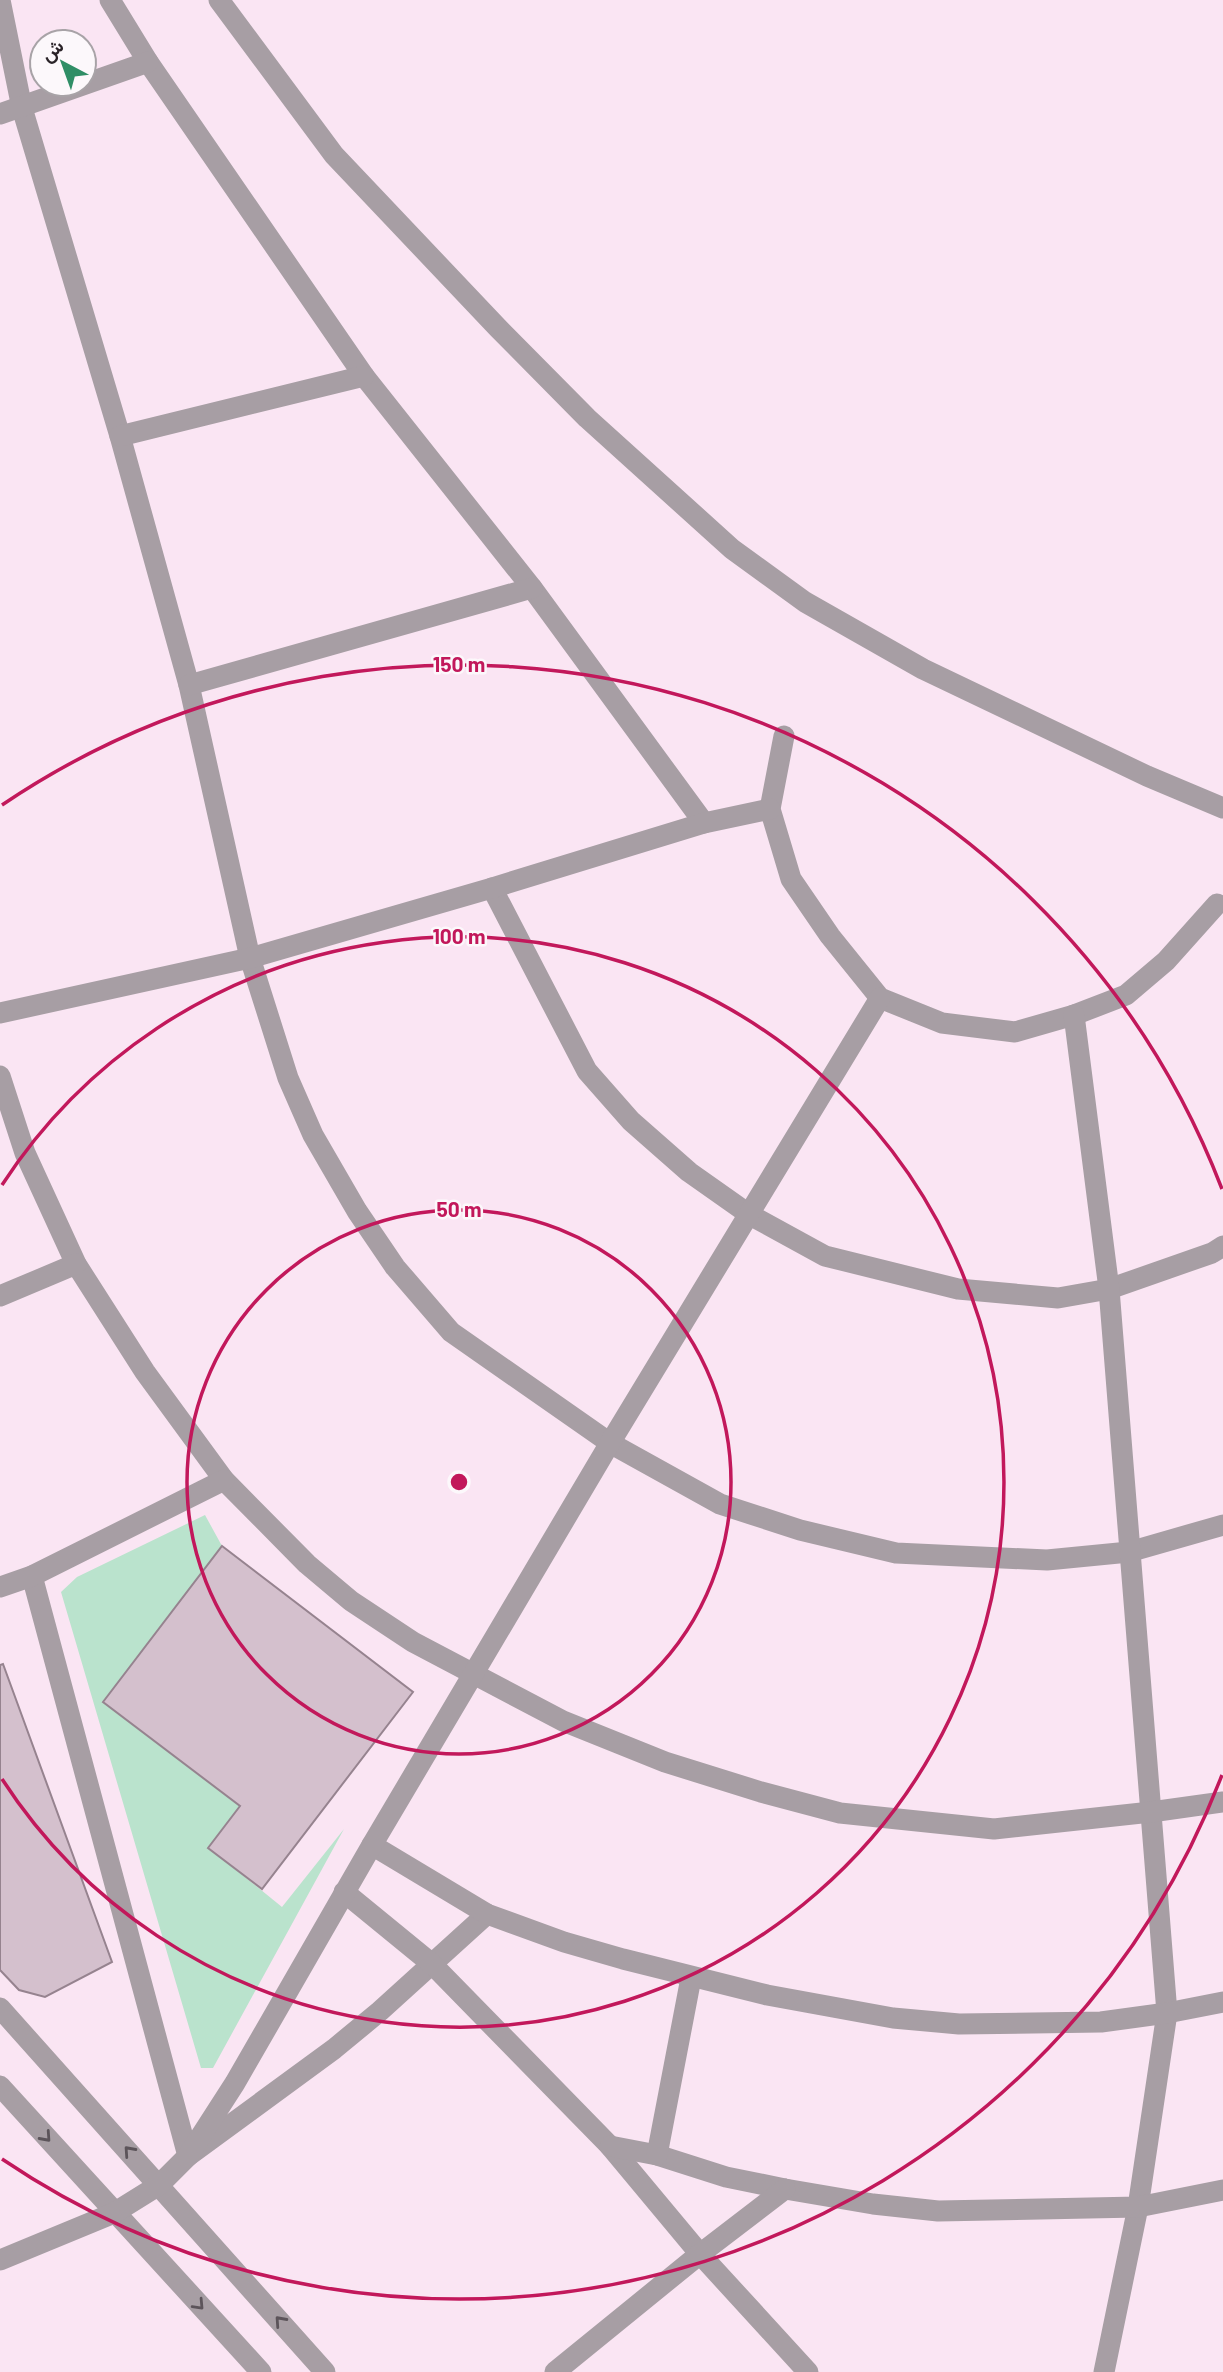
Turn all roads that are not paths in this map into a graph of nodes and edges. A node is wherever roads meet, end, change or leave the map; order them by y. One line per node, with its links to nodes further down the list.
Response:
1 (110, 0): 4 (street)
2 (219, 0): 12 (street)
3 (0, 1): 5 (street)
4 (148, 62): 5 (street); 7 (street)
5 (22, 108): 6 (street); 8 (street)
6 (0, 114)
7 (364, 376): 8 (street); 9 (street)
8 (120, 436): 10 (street)
9 (531, 588): 10 (street); 14 (street)
10 (190, 685): 17 (street)
11 (784, 736): 13 (street)
12 (1223, 808)
13 (770, 809): 14 (street); 18 (street)
14 (704, 823): 15 (street)
15 (492, 888): 17 (street); 22 (street)
16 (1217, 904): 20 (street)
17 (250, 958): 19 (street); 27 (street)
18 (880, 998): 20 (street); 22 (street)
19 (0, 1013)
20 (1074, 1015): 25 (street)
21 (0, 1076): 24 (street)
22 (750, 1215): 25 (street); 27 (street)
23 (1223, 1246): 25 (street)
24 (76, 1264): 26 (street); 28 (street)
25 (1109, 1289): 30 (street)
26 (0, 1296)
27 (610, 1443): 30 (street); 33 (street)
28 (224, 1480): 31 (street); 33 (street)
29 (1223, 1525): 30 (street)
30 (1129, 1552): 35 (street)
31 (32, 1576): 32 (street); 47 (street)
32 (0, 1587)
33 (473, 1673): 35 (street); 36 (street)
34 (1223, 1802): 35 (street)
35 (1151, 1812): 43 (street)
36 (372, 1845): 37 (street); 38 (street)
37 (344, 1892): 39 (street); 47 (street)
38 (487, 1914): 39 (street); 40 (street)
39 (432, 1964): 45 (street); 47 (street)
40 (691, 1978): 43 (street); 46 (street)
41 (1223, 2002): 43 (street)
42 (0, 2008): 48 (street, one-way to 42)
43 (1167, 2013): 51 (street)
44 (0, 2086): 52 (street, one-way to 52)
45 (610, 2146): 46 (street); 53 (street)
46 (657, 2155): 49 (street)
47 (187, 2156): 48 (street)
48 (159, 2185): 52 (street); 56 (street, one-way to 48)
49 (785, 2189): 51 (street); 53 (street)
50 (1223, 2190): 51 (street)
51 (1138, 2207): 59 (street)
52 (114, 2213): 54 (street); 55 (street, one-way to 55)
53 (699, 2254): 57 (street); 58 (street)
54 (0, 2260)
55 (261, 2372)
56 (325, 2372)
57 (555, 2372)
58 (808, 2372)
59 (1104, 2372)

